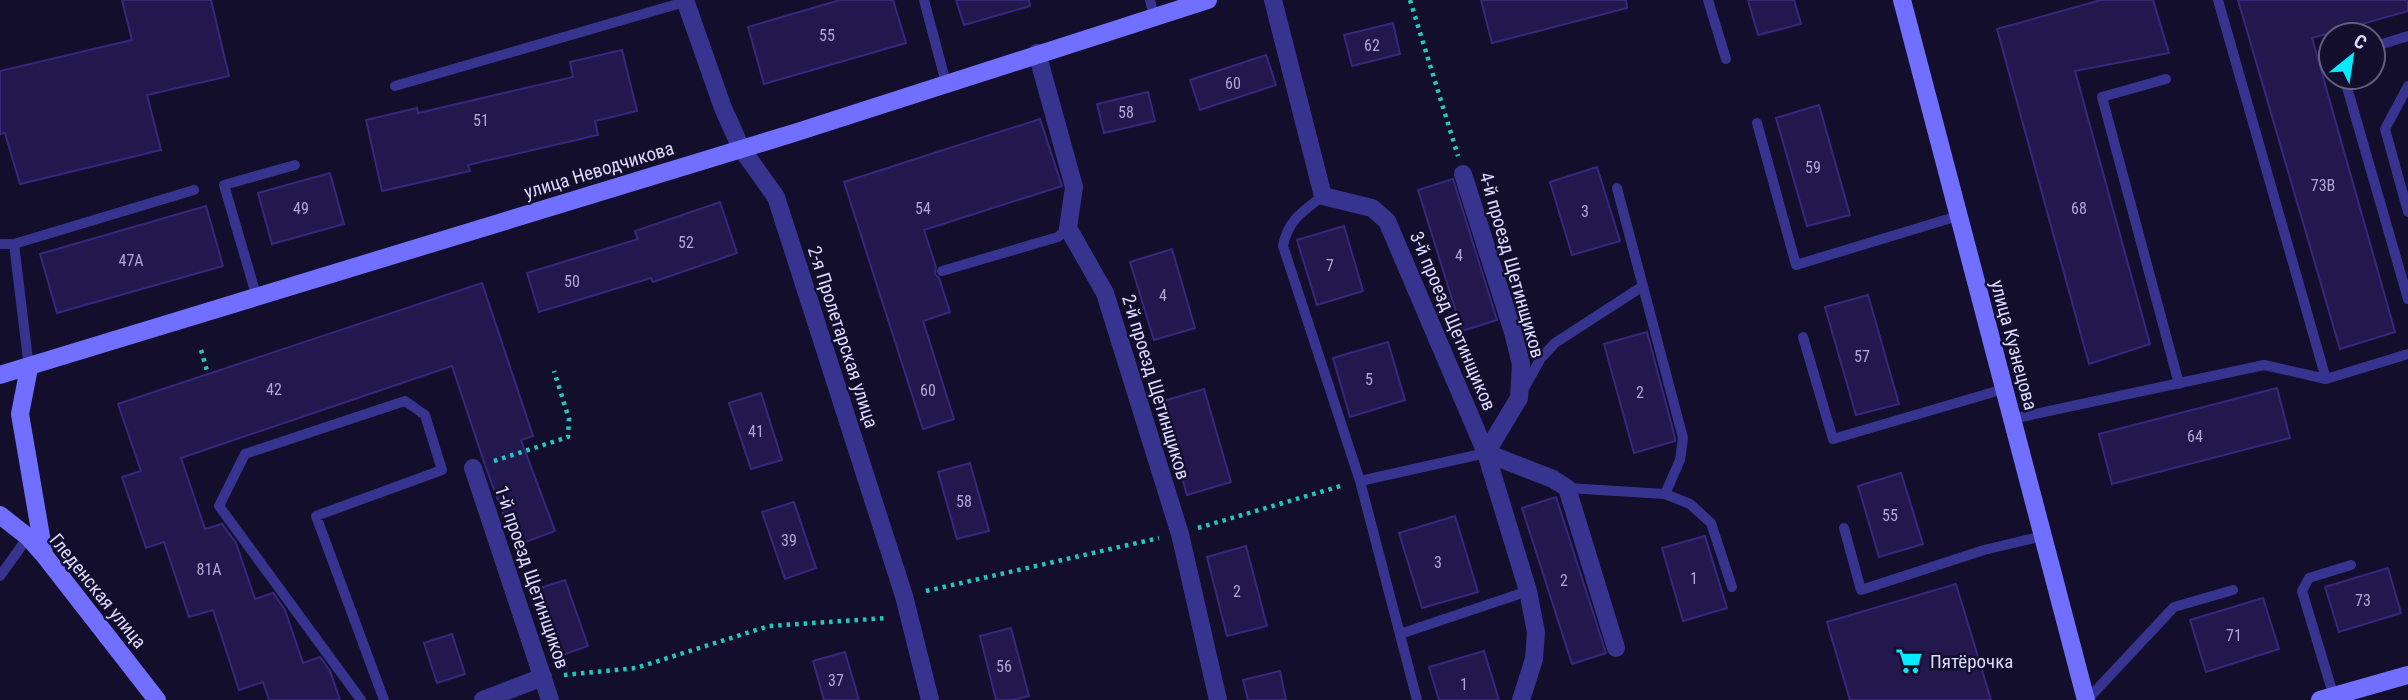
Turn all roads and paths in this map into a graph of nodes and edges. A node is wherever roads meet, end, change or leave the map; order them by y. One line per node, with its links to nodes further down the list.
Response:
1 (687, 0): 16 (lane); 20 (street, 2-я Пролетарская улица)
2 (924, 0): 15 (lane)
3 (1208, 0): 9 (main road, улица Неводчикова)
4 (1273, 0): 25 (street)
5 (1410, 0): 22 (path, 4-й проезд Щетинщиков)
6 (1708, 0): 13 (lane)
7 (1902, 0): 27 (main road, улица Кузнецова)
8 (2218, 0): 42 (lane)
9 (1152, 8): 12 (main road, улица Неводчикова)
10 (2408, 36): 11 (lane)
11 (2387, 43)
12 (1037, 53): 15 (main road, улица Неводчикова); 28 (street)
13 (1726, 59)
14 (2166, 79): 43 (lane)
15 (946, 83): 20 (main road, улица Неводчикова)
16 (395, 86)
17 (2408, 86): 26 (lane)
18 (2348, 91): 34 (lane)
19 (1757, 123): 27 (lane)
20 (741, 148): 33 (main road, улица Неводчикова); 63 (street, 2-я Пролетарская улица)
21 (295, 165): 33 (lane)
22 (1463, 174): 45 (street, 4-й проезд Щетинщиков)
23 (1616, 188): 32 (lane)
24 (194, 190): 30 (lane)
25 (1323, 196): 47 (street, 3-й проезд Щетинщиков); 49 (lane)
26 (2408, 212)
27 (1958, 216): 44 (main road, улица Кузнецова)
28 (1068, 228): 31 (lane); 54 (street, 2-й проезд Щетинщиков)
29 (0, 244): 30 (lane)
30 (14, 244): 38 (lane)
31 (943, 271)
32 (1643, 286): 45 (lane); 51 (lane)
33 (257, 298): 38 (main road, улица Неводчикова)
34 (2408, 299)
35 (1803, 337): 44 (lane)
36 (201, 350): 40 (path)
37 (2408, 354): 42 (lane)
38 (29, 368): 41 (main road, улица Неводчикова); 57 (main road)
39 (554, 371): 48 (path)
40 (208, 374)
41 (0, 375)
42 (2326, 379): 43 (lane)
43 (2179, 383): 46 (lane)
44 (2004, 389): 46 (main road, улица Кузнецова)
45 (1519, 398): 47 (street, 4-й проезд Щетинщиков)
46 (2012, 419): 55 (main road, улица Кузнецова)
47 (1486, 453): 49 (lane); 50 (street); 62 (street, 3-й проезд Щетинщиков)
48 (473, 468): 68 (street, 1-й проезд Щетинщиков)
49 (1360, 481): 54 (path); 65 (lane)
50 (1567, 488): 51 (lane); 66 (street)
51 (1665, 494): 60 (lane)
52 (0, 515): 56 (main road, Гледенская улица)
53 (1844, 528): 55 (lane)
54 (1180, 534): 63 (path); 76 (street, 2-й проезд Щетинщиков)
55 (2043, 536): 79 (main road, улица Кузнецова)
56 (28, 537): 57 (main road, Гледенская улица); 59 (lane)
57 (44, 555): 70 (main road, Гледенская улица)
58 (2351, 565): 69 (lane)
59 (2, 569)
60 (1732, 587)
61 (2232, 590): 79 (lane)
62 (1528, 591): 65 (lane); 78 (street, 3-й проезд Щетинщиков)
63 (904, 596): 64 (street, 2-я Пролетарская улица)
64 (909, 616): 68 (path); 75 (street, 2-я Пролетарская улица)
65 (1400, 634): 77 (lane)
66 (1616, 648)
67 (2408, 675): 69 (main road)
68 (543, 677): 73 (street); 74 (street, 1-й проезд Щетинщиков)
69 (2327, 698)
70 (157, 700)
71 (361, 700): 72 (lane)
72 (384, 700)
73 (483, 700)
74 (550, 700)
75 (930, 700)
76 (1218, 700)
77 (1417, 700)
78 (1521, 700)
79 (2086, 700)

